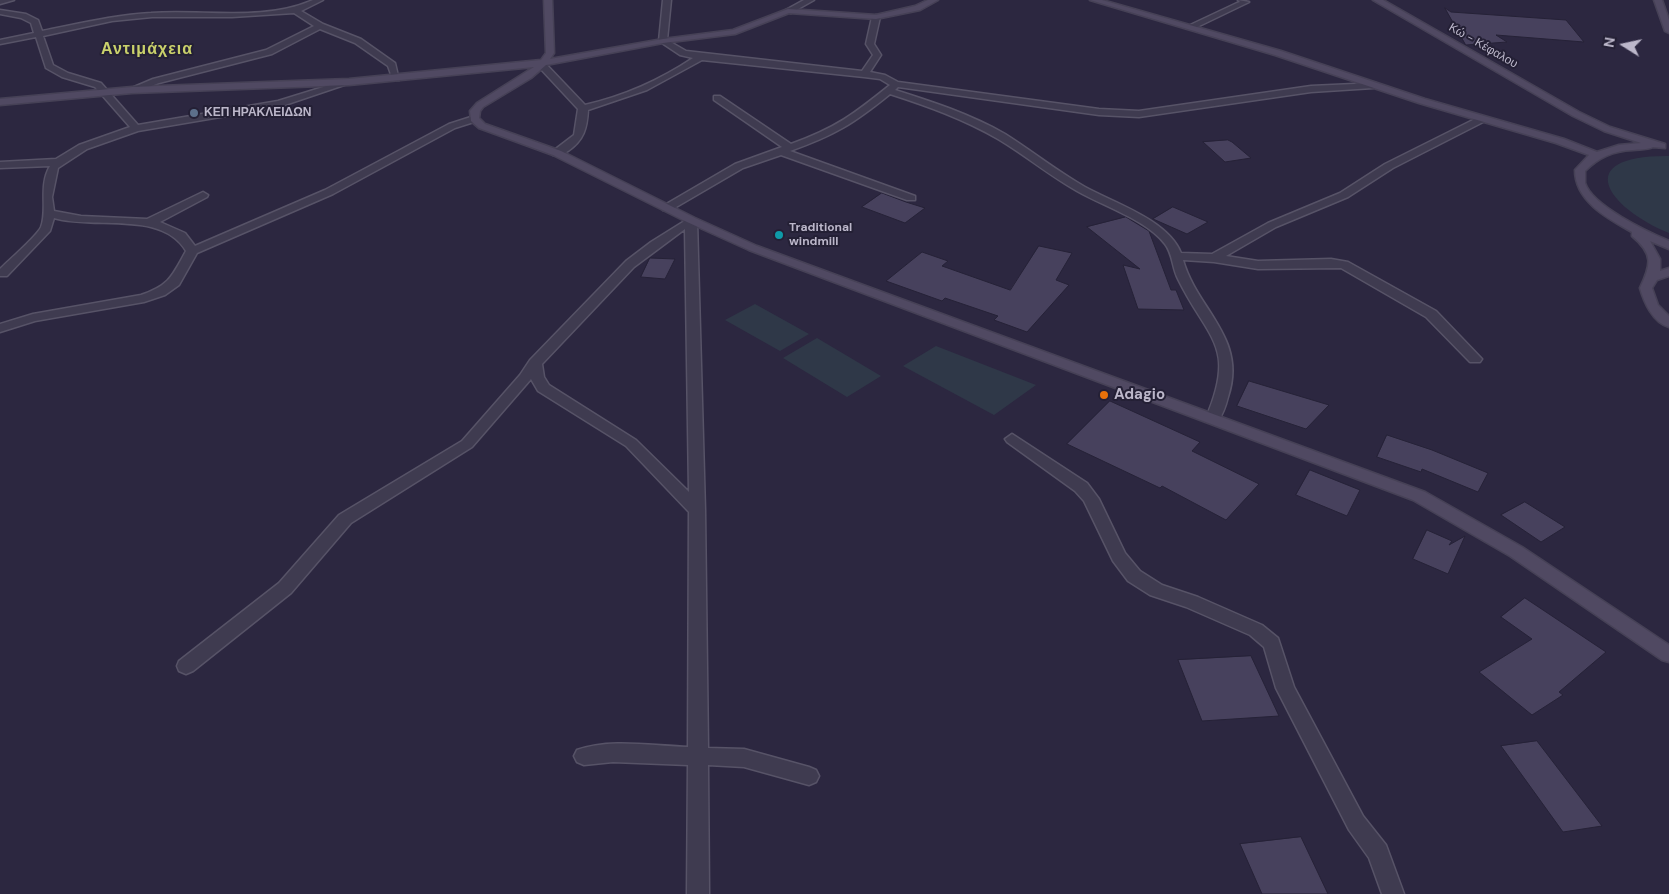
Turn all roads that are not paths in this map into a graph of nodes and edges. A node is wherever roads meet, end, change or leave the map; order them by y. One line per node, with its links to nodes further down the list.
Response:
1 (10, 0): 11 (street)
2 (319, 0): 12 (street)
3 (548, 0): 23 (street)
4 (667, 0): 20 (street)
5 (810, 0): 13 (street)
6 (934, 0): 15 (street)
7 (1094, 0): 17 (street)
8 (1242, 0): 17 (street)
9 (1377, 0): 34 (street, Κώ - Κέφαλου)
10 (1658, 0): 18 (street)
11 (0, 2)
12 (294, 11): 16 (street); 19 (street)
13 (788, 11): 15 (street); 20 (street)
14 (0, 12): 19 (street)
15 (876, 17): 24 (street)
16 (320, 26): 25 (street); 29 (street)
17 (1190, 27): 27 (street)
18 (1669, 31)
19 (38, 35): 21 (street); 30 (street)
20 (663, 41): 22 (street); 23 (street)
21 (0, 42)
22 (700, 57): 24 (street); 33 (street)
23 (541, 64): 25 (street); 33 (street); 35 (street)
24 (864, 74): 28 (street)
25 (396, 78): 26 (street)
26 (349, 82): 29 (street); 37 (street)
27 (1373, 85): 28 (street); 36 (street)
28 (893, 87): 39 (street); 53 (street)
29 (132, 90): 30 (street)
30 (106, 92): 32 (street); 37 (street)
31 (718, 98): 39 (street)
32 (0, 102)
33 (583, 108): 40 (street)
34 (1576, 114): 38 (street, Κώ - Κέφαλου); 41 (street, Κώ - Κέφαλου)
35 (474, 119): 40 (street); 52 (street)
36 (1482, 119): 41 (street); 54 (street)
37 (136, 128): 42 (street)
38 (1665, 146): 41 (street)
39 (785, 150): 45 (street); 46 (street)
40 (557, 153): 46 (street)
41 (1601, 153): 49 (street)
42 (58, 162): 43 (street); 47 (street)
43 (0, 165)
44 (203, 195): 50 (street)
45 (912, 198)
46 (666, 208): 48 (street)
47 (49, 213): 50 (street); 55 (street)
48 (692, 220): 61 (street); 62 (street); 64 (street)
49 (1618, 220): 51 (street); 57 (street)
50 (147, 224): 52 (street)
51 (1669, 245)
52 (192, 251): 59 (street)
53 (1177, 256): 54 (street); 62 (street)
54 (1214, 258): 60 (street)
55 (3, 272)
56 (1669, 272): 57 (street)
57 (1653, 277): 58 (street)
58 (1669, 323)
59 (0, 328)
60 (1475, 360)
61 (535, 363): 64 (street); 66 (street)
62 (1213, 418): 65 (street)
63 (1012, 439): 71 (street)
64 (697, 510): 67 (street)
65 (1666, 648)
66 (186, 666)
67 (698, 755): 68 (street); 69 (street); 70 (street)
68 (584, 756)
69 (809, 776)
70 (698, 894)
71 (1393, 894)

